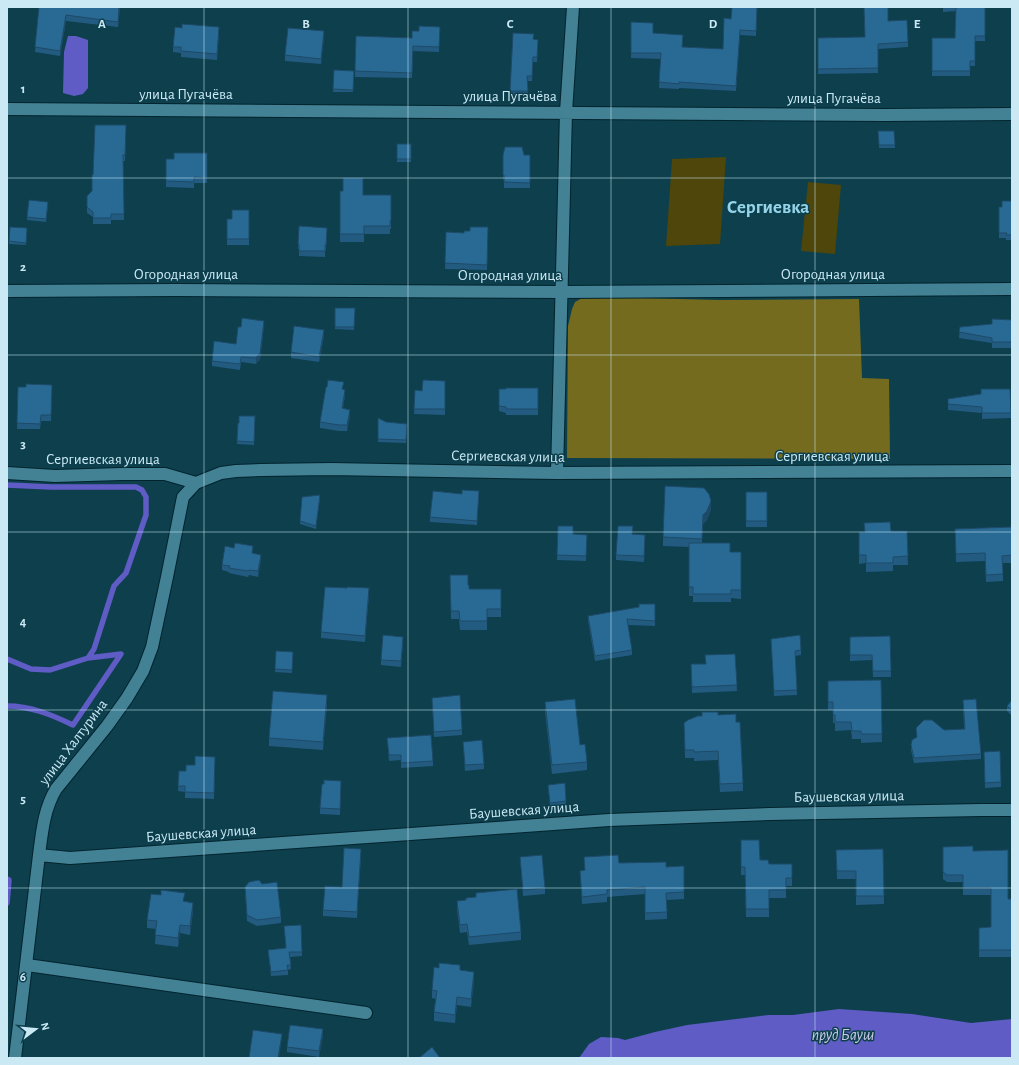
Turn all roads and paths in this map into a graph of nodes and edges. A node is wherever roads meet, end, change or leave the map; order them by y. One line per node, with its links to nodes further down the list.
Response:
1 (573, 7): 3 (street)
2 (7, 109): 3 (street, улица Пугачёва)
3 (566, 112): 4 (street, улица Пугачёва); 7 (street)
4 (1012, 114)
5 (1012, 289): 7 (street, Огородная улица)
6 (7, 291): 7 (street, Огородная улица)
7 (561, 292): 9 (street)
8 (1012, 471): 9 (street, Сергиевская улица)
9 (556, 473): 11 (street, Сергиевская улица)
10 (7, 474): 11 (street, Сергиевская улица)
11 (196, 483): 13 (street, улица Халтурина)
12 (1012, 810): 13 (street, Баушевская улица)
13 (39, 855): 14 (street, улица Халтурина)
14 (26, 965): 15 (street); 16 (street, улица Халтурина)
15 (366, 1013)
16 (15, 1058)

